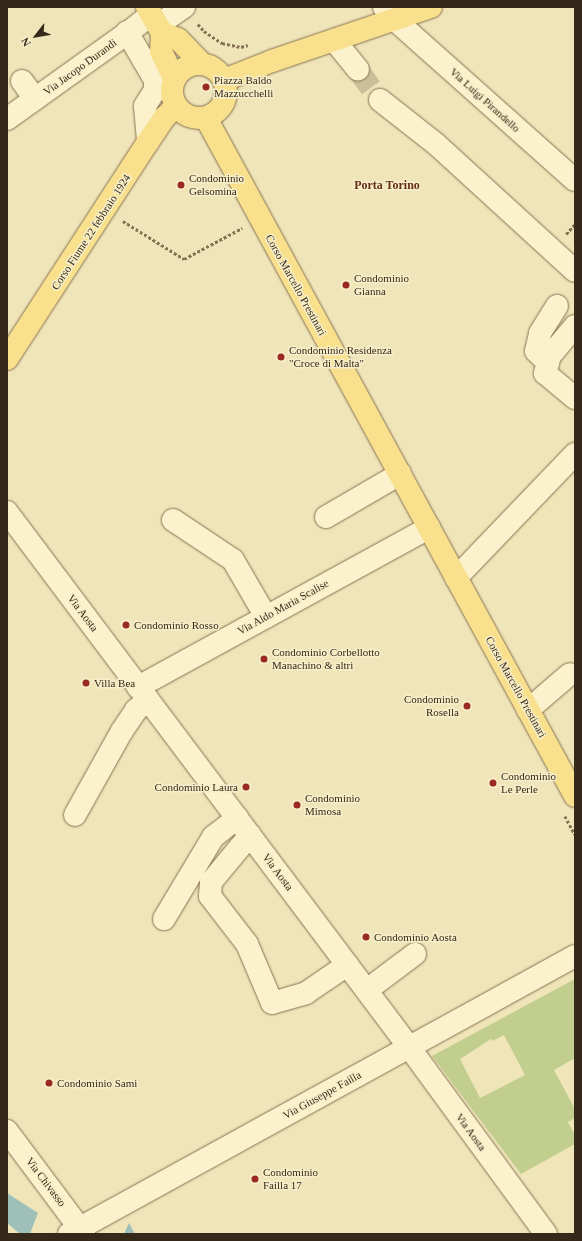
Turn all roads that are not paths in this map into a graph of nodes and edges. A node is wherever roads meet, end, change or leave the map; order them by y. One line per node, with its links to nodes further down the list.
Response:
1 (431, 7): 2 (main road)
2 (389, 13): 6 (main road); 18 (street, Via Luigi Pirandello)
3 (190, 14): 4 (street, Via Jacopo Durandi)
4 (155, 20): 5 (street, Via Jacopo Durandi); 7 (main road); 9 (main road)
5 (127, 32): 12 (street, Via Jacopo Durandi); 17 (street)
6 (334, 40): 8 (street); 10 (main road)
7 (202, 64): 9 (main road); 10 (main road)
8 (358, 70)
9 (174, 79): 14 (main road)
10 (224, 80): 15 (main road)
11 (22, 82): 12 (street)
12 (35, 99): 16 (street, Via Jacopo Durandi)
13 (380, 100): 19 (street)
14 (176, 106): 15 (main road); 17 (main road, Corso Fiume 22 febbraio 1924)
15 (206, 118): 26 (main road, Corso Marcello Prestinari)
16 (7, 119)
17 (148, 142): 22 (main road, Corso Fiume 22 febbraio 1924)
18 (575, 180)
19 (575, 271)
20 (557, 306): 23 (street)
21 (575, 326): 23 (street)
22 (7, 359)
23 (548, 363): 24 (street)
24 (571, 401)
25 (573, 456): 31 (street)
26 (400, 474): 28 (street); 30 (main road, Corso Marcello Prestinari)
27 (7, 512): 34 (street, Via Aosta)
28 (326, 517)
29 (173, 520): 32 (street)
30 (429, 528): 31 (main road, Corso Marcello Prestinari); 32 (street, Via Aldo Maria Scalise)
31 (456, 578): 35 (main road, Corso Marcello Prestinari)
32 (266, 616): 34 (street, Via Aldo Maria Scalise)
33 (570, 674): 35 (street)
34 (143, 693): 37 (street, Via Aldo Maria Scalise); 38 (street, Via Aosta)
35 (528, 710): 36 (main road, Corso Marcello Prestinari)
36 (575, 796)
37 (75, 815)
38 (237, 818): 39 (street, Via Aosta); 40 (street)
39 (250, 835): 43 (street, Via Aosta); 43 (street)
40 (164, 920)
41 (416, 954): 44 (street)
42 (575, 956): 45 (street, Via Giuseppe Failla)
43 (347, 965): 44 (street, Via Aosta)
44 (367, 990): 45 (street, Via Aosta)
45 (409, 1047): 47 (street, Via Giuseppe Failla); 48 (street, Via Aosta)
46 (7, 1131): 47 (street, Via Chivasso)
47 (78, 1232)
48 (546, 1234)

